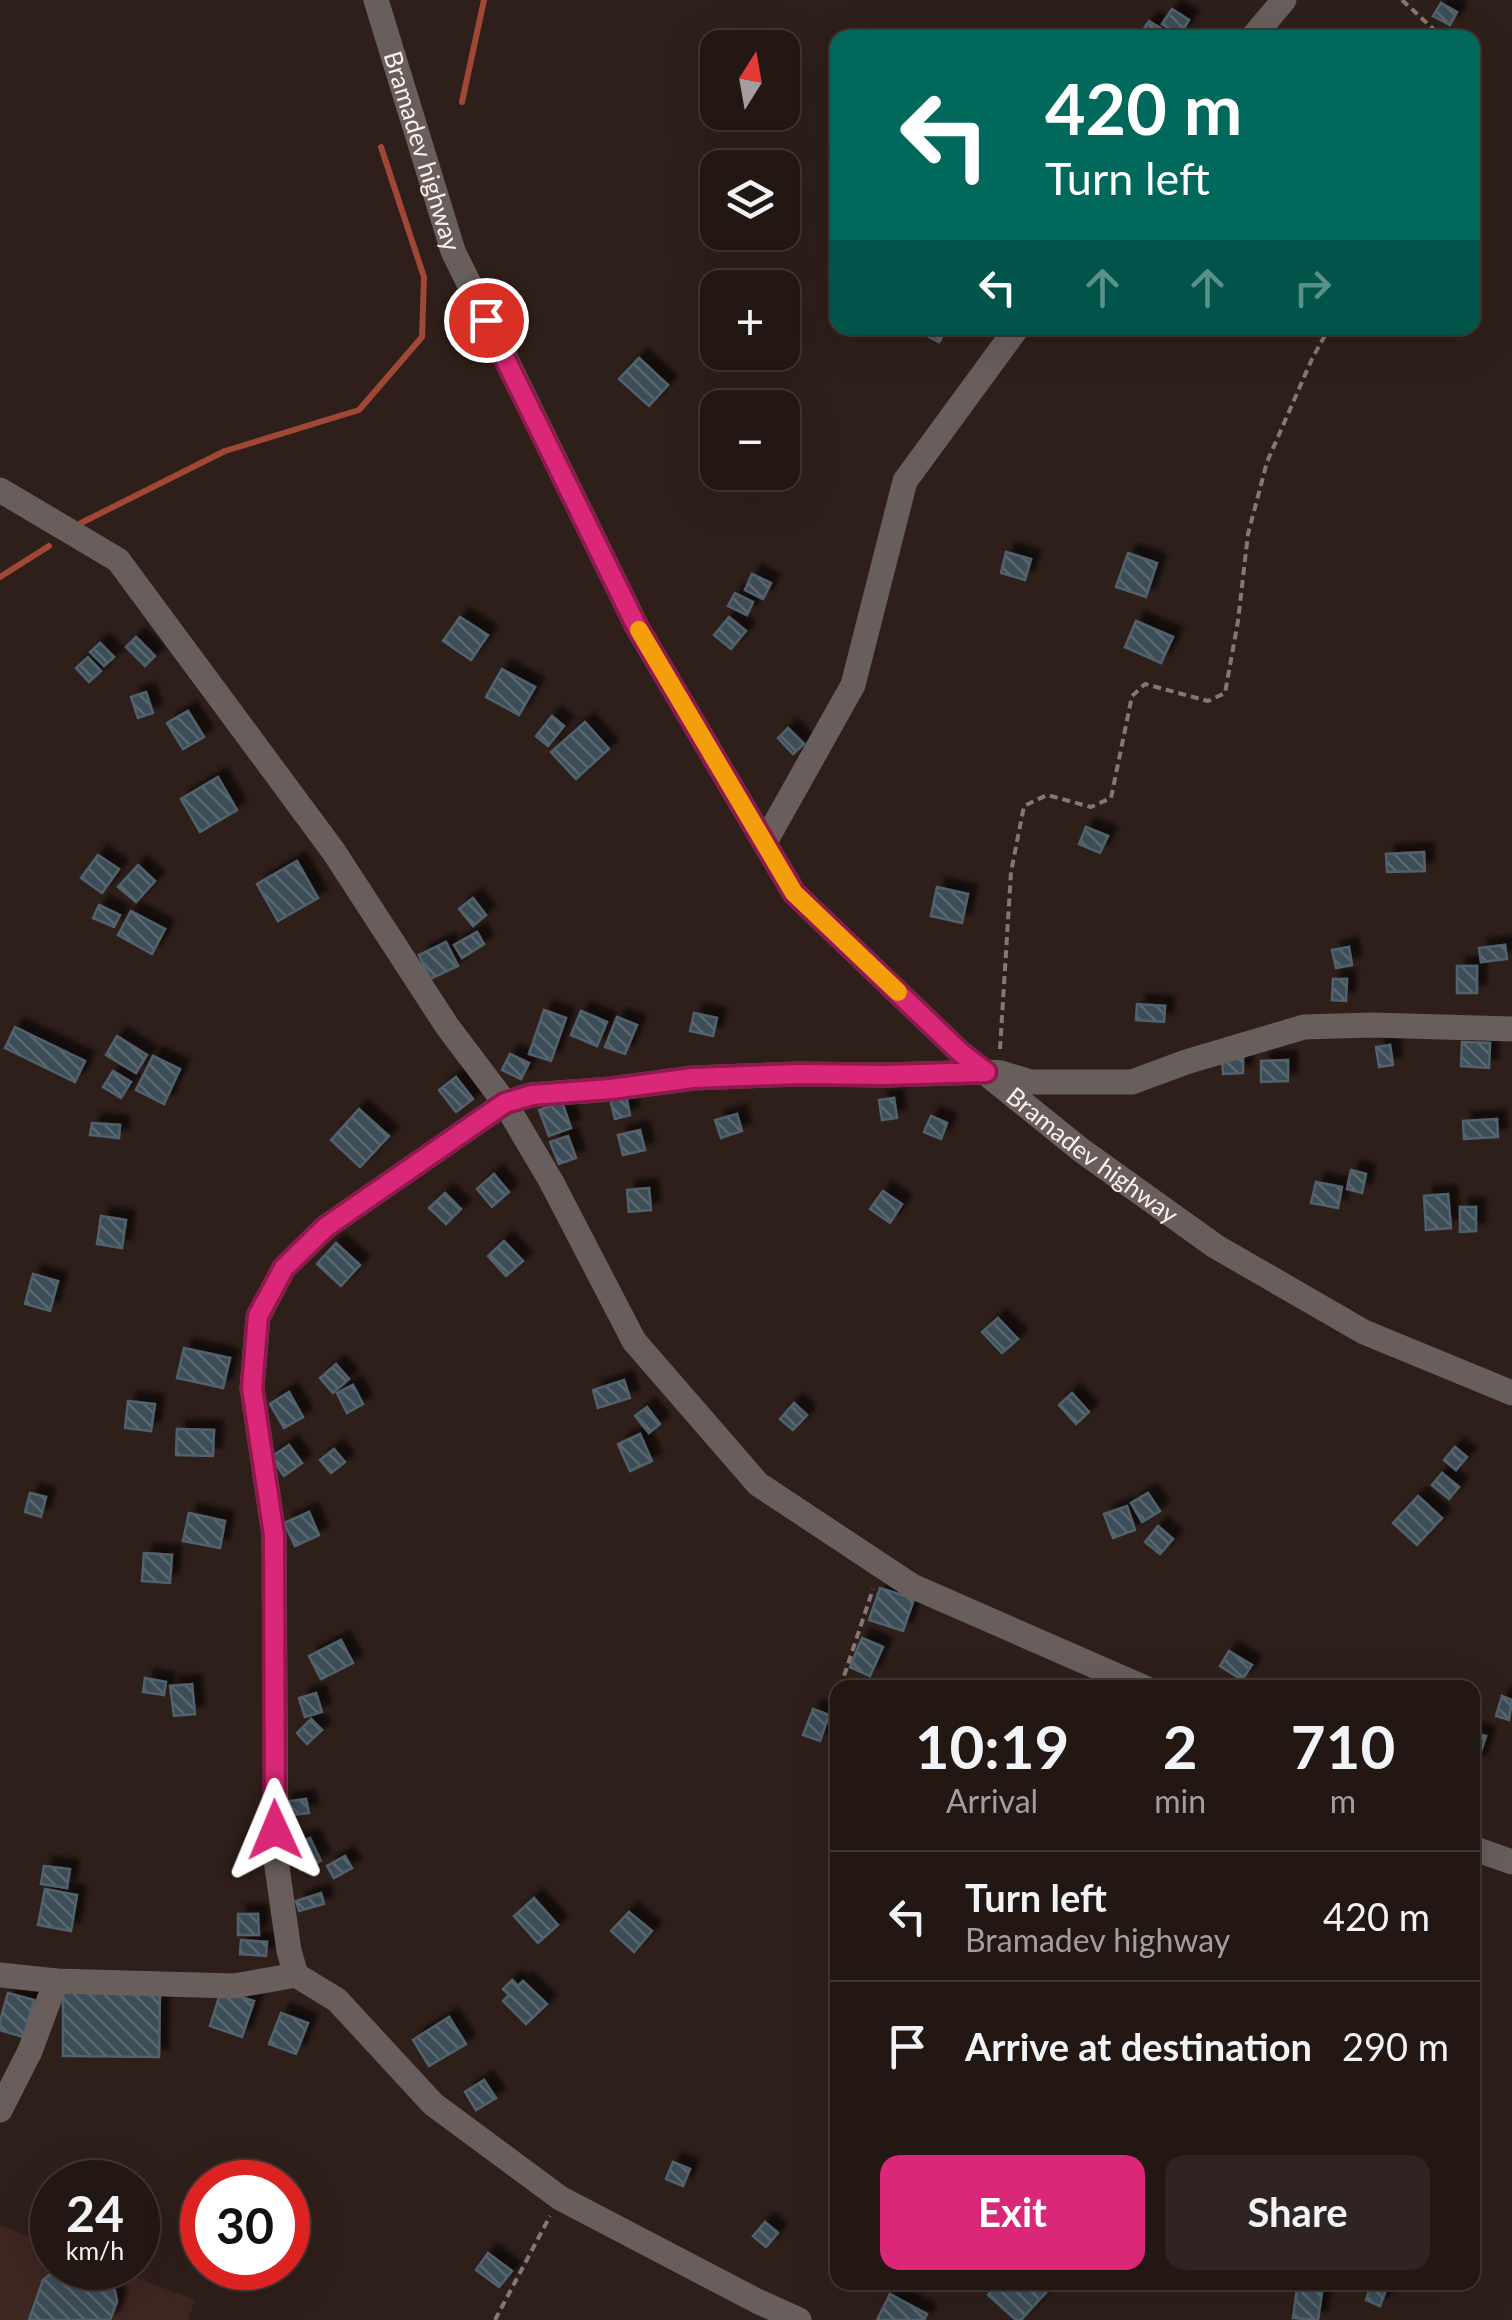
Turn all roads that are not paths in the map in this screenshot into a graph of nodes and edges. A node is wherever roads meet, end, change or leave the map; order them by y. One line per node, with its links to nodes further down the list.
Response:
1 (376, 0): 6 (street, Bramadev highway)
2 (1284, 0): 3 (street)
3 (1259, 30)
4 (1011, 335): 6 (street)
5 (0, 490): 9 (street)
6 (764, 842): 8 (street, Bramadev highway)
7 (1512, 1028): 8 (street)
8 (993, 1073): 9 (street); 10 (street, Bramadev highway)
9 (505, 1103): 11 (street); 15 (street)
10 (1512, 1394)
11 (1128, 1680)
12 (1480, 1851): 13 (street)
13 (1512, 1862)
14 (0, 1975): 16 (street)
15 (296, 1975): 16 (street); 18 (street)
16 (56, 1981): 17 (street)
17 (0, 2110)
18 (798, 2320)

